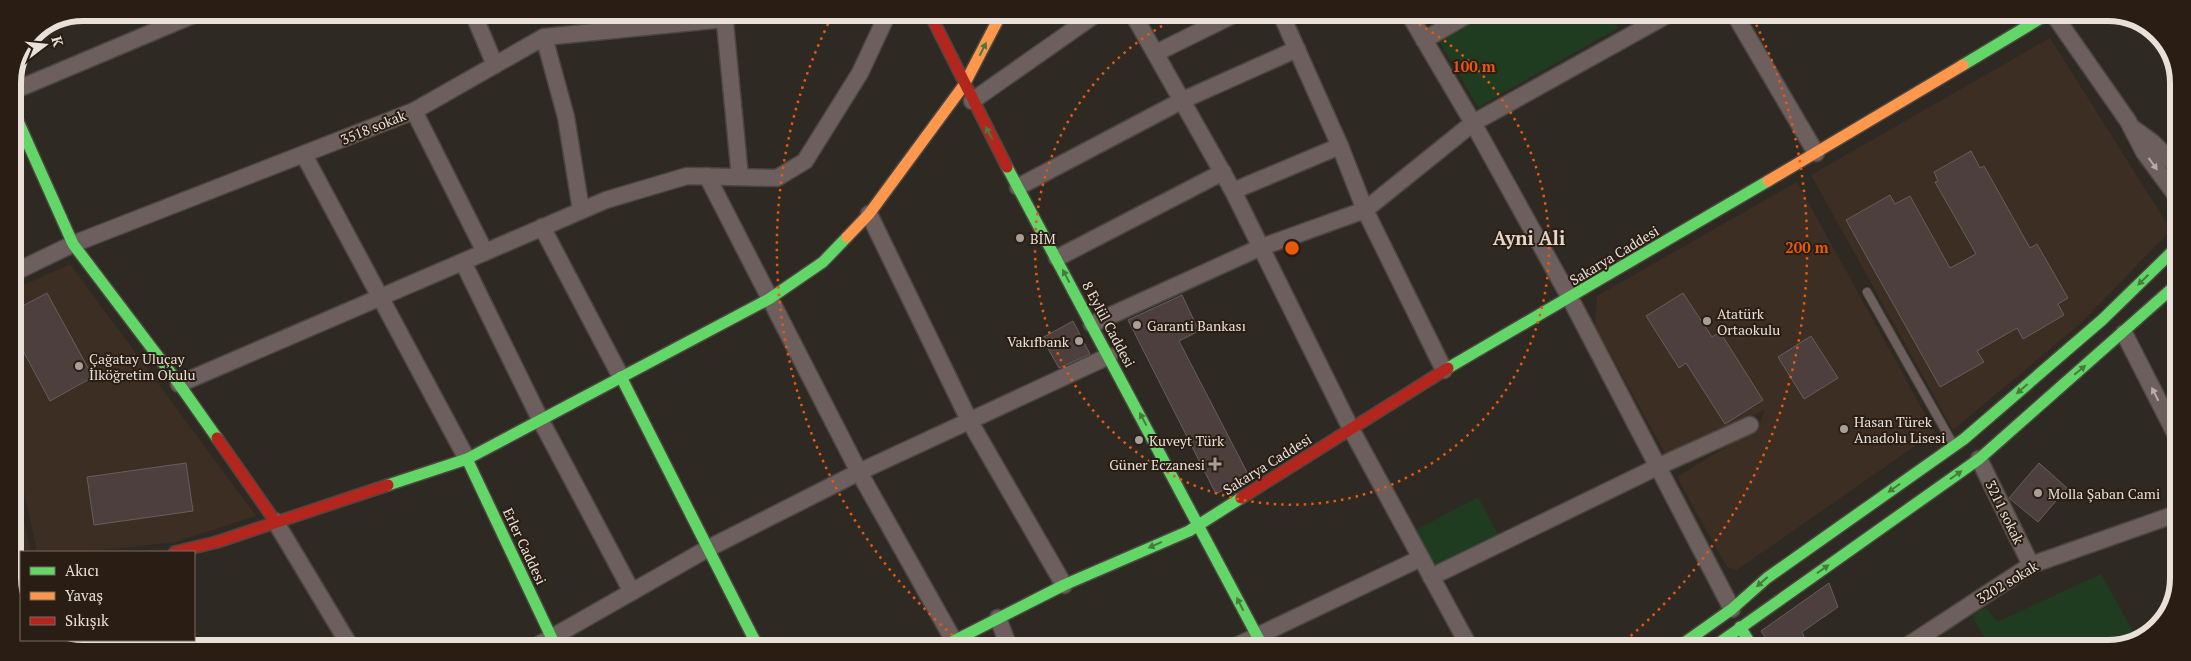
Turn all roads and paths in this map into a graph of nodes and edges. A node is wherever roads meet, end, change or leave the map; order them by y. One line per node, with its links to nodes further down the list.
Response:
1 (176, 21): 27 (street)
2 (476, 21): 24 (street)
3 (679, 21): 20 (street, 3518 sokak)
4 (729, 21): 41 (street)
5 (885, 21): 41 (street)
6 (920, 21): 19 (main road)
7 (933, 21): 26 (main road, 8 Eylül Caddesi)
8 (997, 21): 26 (main road, one-way to 8)
9 (1085, 21): 29 (street)
10 (1137, 21): 23 (street)
11 (1221, 21): 23 (street)
12 (1284, 21): 22 (street)
13 (1413, 21): 21 (street)
14 (1457, 21): 21 (street)
15 (1656, 21): 31 (street)
16 (1739, 21): 35 (street)
17 (2036, 21): 35 (main road, Sakarya Caddesi)
18 (2058, 21): 32 (street)
19 (925, 30)
20 (544, 37): 24 (street, 3518 sokak); 45 (street)
21 (1424, 40): 31 (street)
22 (1297, 49): 28 (street); 34 (street)
23 (1156, 53): 28 (street)
24 (495, 65): 30 (street, 3518 sokak)
25 (948, 80): 29 (main road)
26 (964, 85): 29 (main road, 8 Eylül Caddesi)
27 (21, 88)
28 (1183, 100): 39 (street); 42 (street)
29 (963, 101): 42 (main road, 8 Eylül Caddesi, one-way to 29); 47 (main road)
30 (414, 111): 36 (street, 3518 sokak); 51 (street)
31 (1473, 123): 46 (street); 59 (street)
32 (2132, 127): 38 (street); 43 (street, one-way to 43)
33 (21, 130): 49 (main road)
34 (1340, 146): 44 (street); 46 (street)
35 (1816, 153): 59 (main road, Sakarya Caddesi)
36 (304, 155): 49 (street, 3518 sokak); 58 (street)
37 (988, 157): 63 (main road)
38 (2170, 160)
39 (1223, 172): 44 (street); 53 (street)
40 (707, 176): 41 (street); 45 (street); 60 (street)
41 (740, 177)
42 (1018, 187): 53 (main road, 8 Eylül Caddesi)
43 (2170, 187)
44 (1233, 191): 50 (street)
45 (581, 210): 48 (street)
46 (1365, 210): 50 (street); 64 (street)
47 (869, 214): 60 (main road); 68 (street)
48 (542, 228): 51 (street); 65 (street)
49 (73, 244): 55 (street, 3518 sokak); 66 (main road)
50 (1260, 248): 61 (street); 71 (street)
51 (484, 252): 54 (street)
52 (2170, 254): 73 (main road, one-way to 73)
53 (1057, 258): 61 (main road, 8 Eylül Caddesi, one-way to 53)
54 (464, 262): 58 (street); 67 (street)
55 (21, 269)
56 (2170, 290): 62 (main road)
57 (1866, 292): 72 (lane)
58 (380, 298): 66 (street); 74 (street)
59 (1570, 298): 64 (main road, Sakarya Caddesi); 75 (street)
60 (769, 299): 65 (main road); 76 (street)
61 (1092, 324): 63 (main road, 8 Eylül Caddesi)
62 (2124, 333): 69 (street, one-way to 62); 73 (main road, one-way to 62)
63 (1104, 359): 68 (street); 79 (main road, 8 Eylül Caddesi)
64 (1444, 370): 71 (main road, Sakarya Caddesi)
65 (621, 377): 67 (main road); 80 (main road)
66 (179, 384): 78 (main road)
67 (540, 419): 74 (main road); 86 (street)
68 (970, 422): 76 (street); 85 (street)
69 (2170, 423)
70 (1750, 425): 75 (street)
71 (1351, 429): 79 (main road, Sakarya Caddesi); 82 (street)
72 (1954, 446): 73 (main road); 87 (main road, one-way to 87)
73 (1973, 448): 83 (street, 3211 sokak); 89 (main road, one-way to 73)
74 (467, 459): 78 (main road); 91 (main road, Erler Caddesi)
75 (1657, 467): 84 (street); 87 (street)
76 (859, 472): 80 (street); 94 (street)
77 (2170, 516): 83 (street, 3202 sokak)
78 (275, 521): 81 (main road); 90 (street)
79 (1194, 527): 85 (main road, Sakarya Caddesi, one-way to 85); 97 (main road, 8 Eylül Caddesi)
80 (707, 549): 86 (street); 93 (main road)
81 (181, 551)
82 (1421, 558): 84 (street); 98 (street)
83 (2031, 565): 103 (street, 3202 sokak)
84 (1431, 577): 99 (street)
85 (1064, 585): 88 (main road, Sakarya Caddesi)
86 (632, 592): 92 (street)
87 (1732, 608): 89 (main road); 100 (main road)
88 (998, 618): 95 (main road, Sakarya Caddesi); 96 (street)
89 (1740, 627): 101 (main road); 102 (main road)
90 (346, 640)
91 (553, 640)
92 (559, 640)
93 (754, 640)
94 (946, 640)
95 (956, 640)
96 (1006, 640)
97 (1248, 640)
98 (1258, 640)
99 (1466, 640)
100 (1688, 640)
101 (1723, 640)
102 (1748, 640)
103 (1916, 640)

